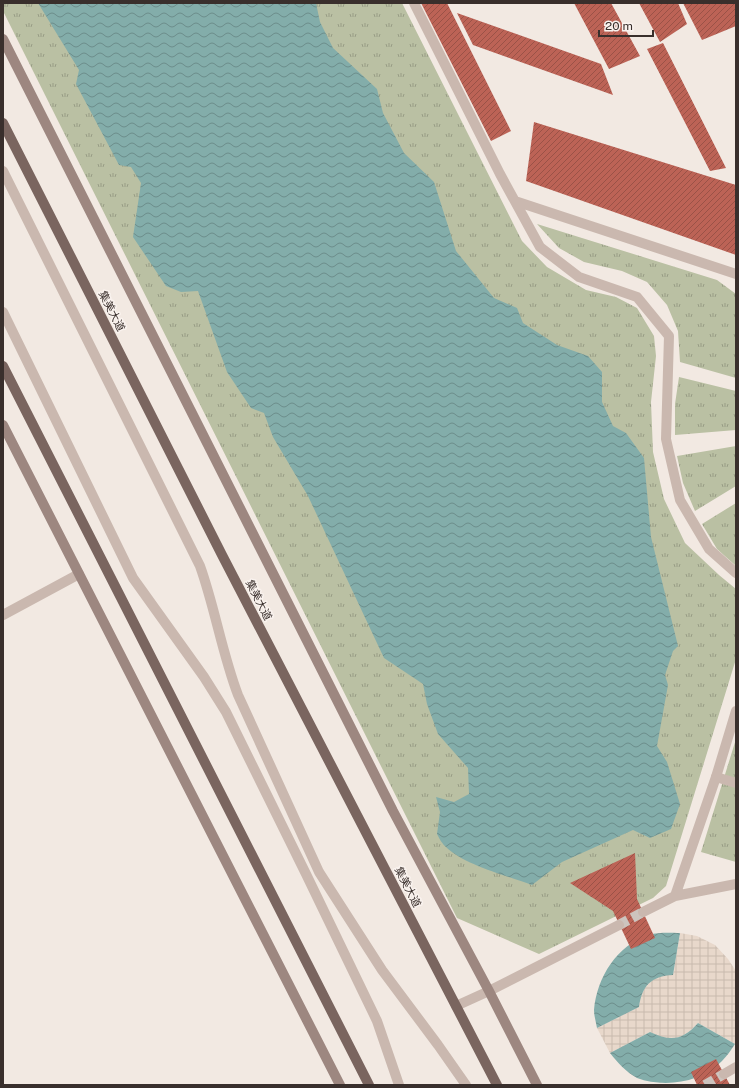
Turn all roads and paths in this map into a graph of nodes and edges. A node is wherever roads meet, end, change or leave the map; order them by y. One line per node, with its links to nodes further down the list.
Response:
1 (414, 3): 5 (street)
2 (3, 39): 20 (main road)
3 (3, 123): 21 (main road, 集美大道)
4 (3, 171): 27 (street)
5 (515, 201): 6 (street); 10 (street)
6 (736, 274)
7 (3, 312): 26 (street)
8 (3, 366): 25 (main road)
9 (3, 425): 11 (main road)
10 (736, 573)
11 (79, 574): 12 (street); 24 (main road)
12 (3, 615)
13 (736, 711): 14 (street)
14 (716, 777): 15 (street); 17 (street)
15 (736, 783)
16 (736, 884): 17 (street)
17 (675, 896): 18 (street)
18 (643, 912)
19 (619, 924): 20 (street)
20 (489, 991): 21 (street); 29 (main road)
21 (456, 1006): 28 (main road, 集美大道)
22 (736, 1067): 23 (street)
23 (724, 1074)
24 (340, 1085)
25 (369, 1085)
26 (399, 1085)
27 (466, 1085)
28 (497, 1085)
29 (537, 1085)

